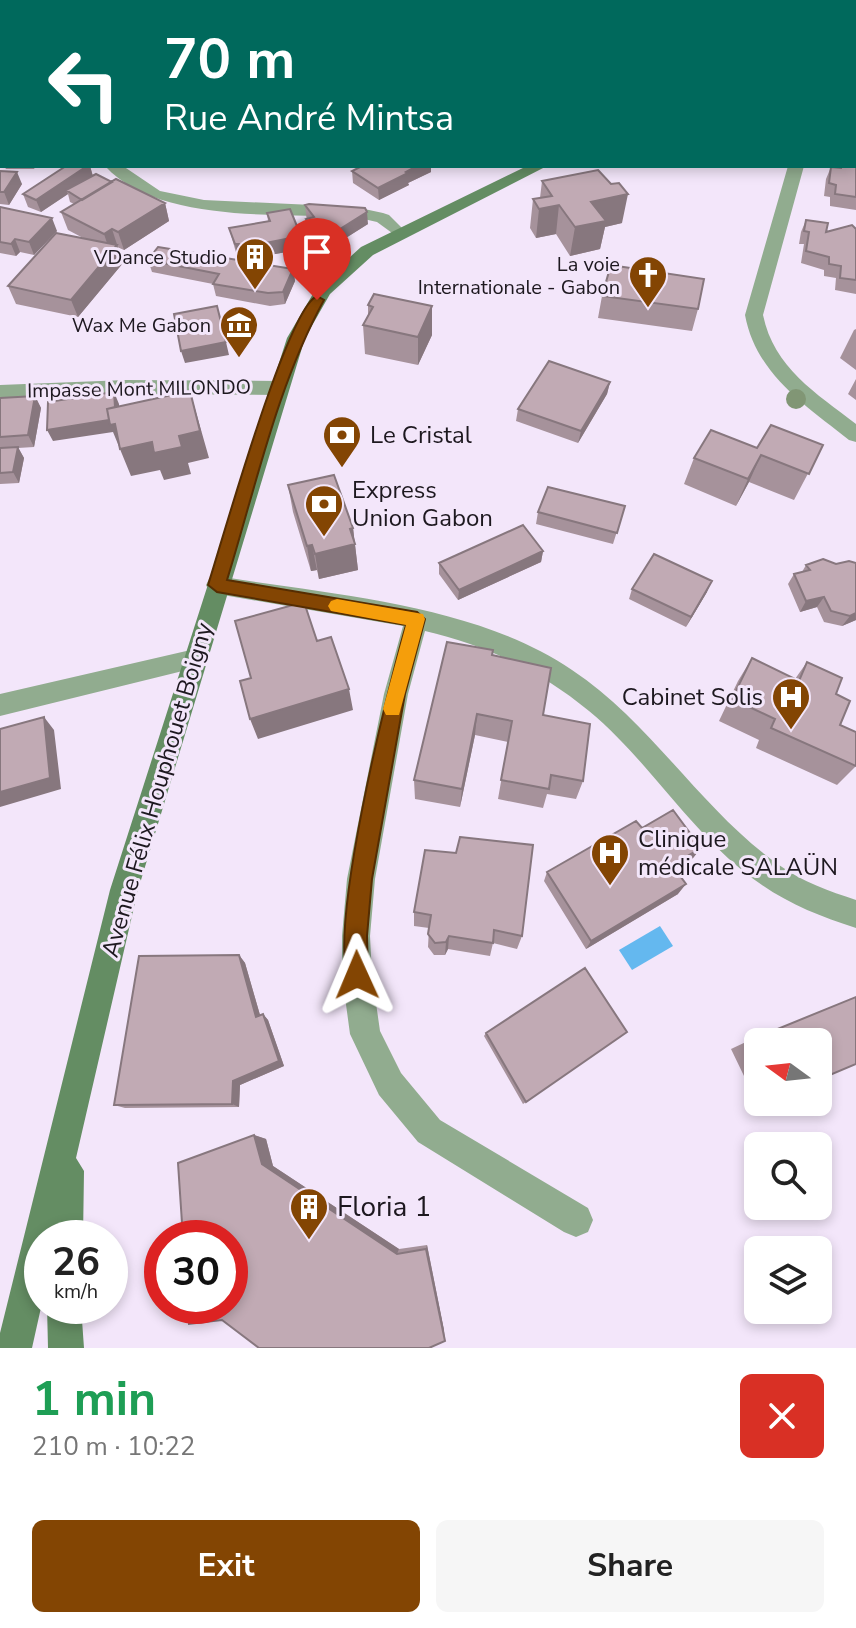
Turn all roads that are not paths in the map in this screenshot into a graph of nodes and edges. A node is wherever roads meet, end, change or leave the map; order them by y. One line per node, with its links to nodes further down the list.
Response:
1 (119, 168): 4 (street)
2 (535, 168): 4 (main road, Avenue Félix Houphouet Boigny)
3 (795, 168): 7 (street)
4 (399, 233): 5 (main road, Avenue Félix Houphouet Boigny)
5 (278, 388): 6 (street, Impasse Mont MILONDO); 8 (main road, Avenue Félix Houphouet Boigny)
6 (0, 392)
7 (856, 435)
8 (217, 585): 9 (street); 10 (main road, Avenue Félix Houphouet Boigny)
9 (417, 619): 12 (street); 15 (street)
10 (195, 659): 11 (street); 13 (main road, Avenue Félix Houphouet Boigny)
11 (0, 705)
12 (856, 914)
13 (69, 1125): 14 (main road); 17 (main road)
14 (66, 1220)
15 (576, 1220)
16 (65, 1324): 18 (main road)
17 (14, 1348)
18 (66, 1348)

